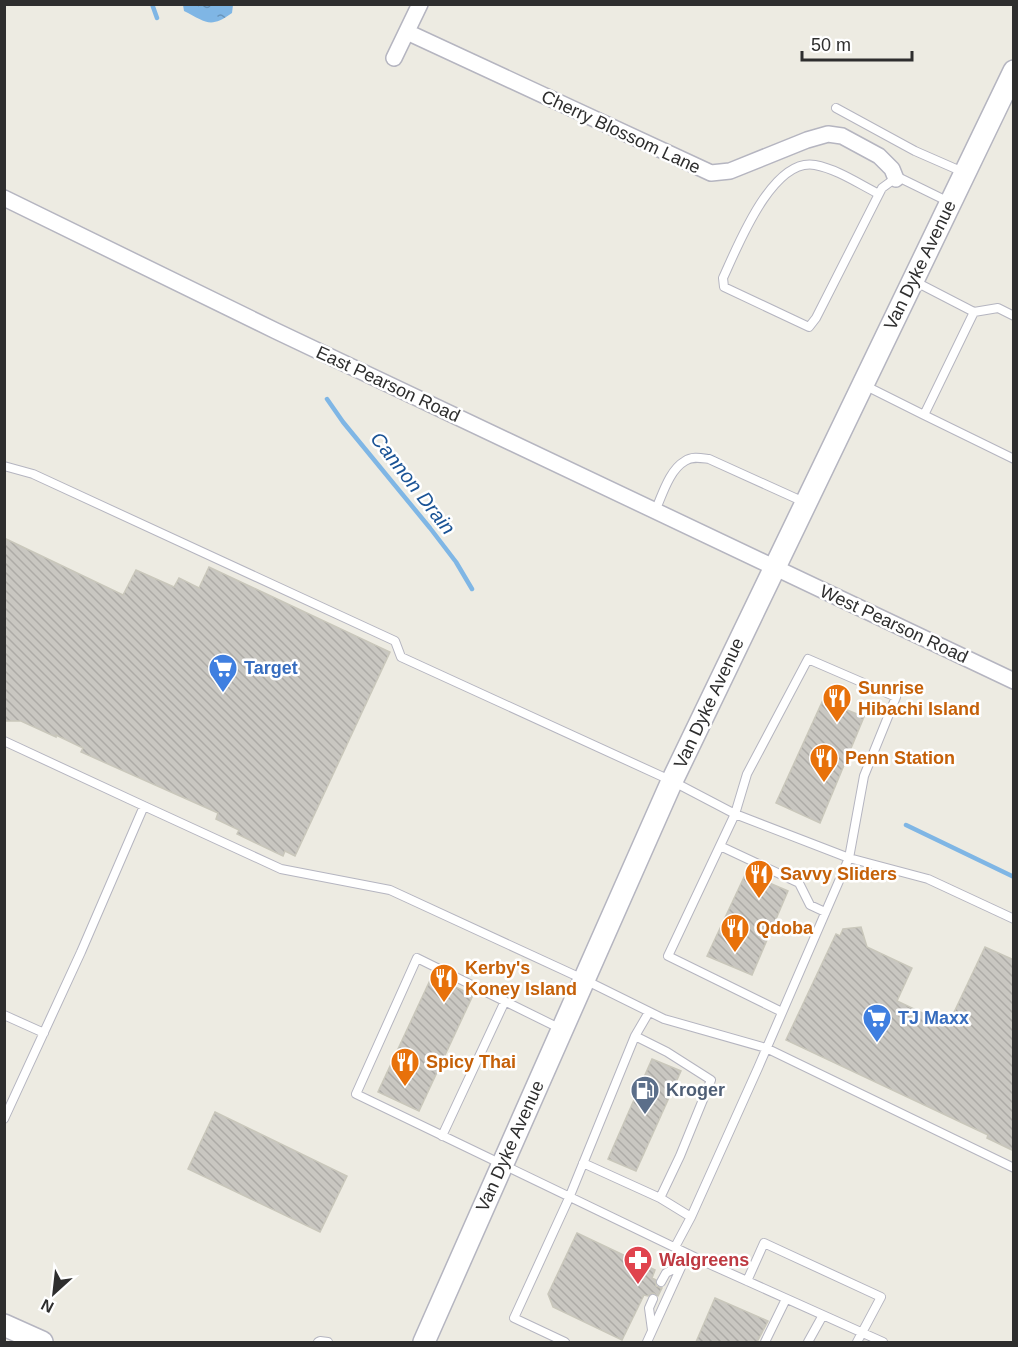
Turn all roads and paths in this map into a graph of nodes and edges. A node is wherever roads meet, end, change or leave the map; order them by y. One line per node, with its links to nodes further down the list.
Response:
1 (420, 4): 2 (street)
2 (407, 32): 3 (street); 7 (street, Cherry Blossom Lane)
3 (394, 58)
4 (1014, 71): 6 (main road, Van Dyke Avenue)
5 (836, 108): 6 (lane)
6 (964, 173): 10 (main road, Van Dyke Avenue)
7 (896, 179): 8 (lane); 10 (lane)
8 (879, 194): 8 (lane)
9 (4, 198): 19 (street, East Pearson Road)
10 (950, 202): 11 (main road, Van Dyke Avenue)
11 (912, 280): 12 (lane); 14 (main road, Van Dyke Avenue)
12 (974, 312): 13 (lane); 15 (lane)
13 (1014, 316)
14 (862, 384): 15 (lane); 18 (main road, Van Dyke Avenue)
15 (924, 415): 16 (lane)
16 (1014, 459)
17 (4, 466): 23 (lane)
18 (805, 503): 19 (lane); 20 (main road, Van Dyke Avenue)
19 (655, 511): 20 (street, East Pearson Road)
20 (774, 567): 21 (street, West Pearson Road); 23 (main road, Van Dyke Avenue)
21 (1014, 681)
22 (4, 741): 24 (lane)
23 (672, 781): 25 (lane); 30 (main road, Van Dyke Avenue)
24 (144, 806): 30 (lane); 36 (lane)
25 (735, 814): 26 (lane); 27 (lane); 27 (lane)
26 (720, 846): 28 (lane); 33 (lane)
27 (849, 858): 28 (lane); 29 (lane)
28 (825, 912): 33 (lane)
29 (1014, 919)
30 (583, 979): 32 (lane); 35 (main road, Van Dyke Avenue)
31 (505, 1001): 35 (lane); 40 (lane); 40 (lane)
32 (649, 1012): 37 (lane); 38 (lane)
33 (782, 1012): 38 (lane)
34 (4, 1015): 36 (lane)
35 (561, 1029): 42 (main road, Van Dyke Avenue)
36 (44, 1033): 39 (lane)
37 (635, 1035): 41 (lane); 45 (lane)
38 (766, 1048): 43 (lane); 46 (lane)
39 (4, 1119)
40 (442, 1136): 42 (lane)
41 (582, 1163): 44 (lane); 45 (lane)
42 (501, 1165): 44 (lane); 61 (main road, Van Dyke Avenue)
43 (1014, 1168)
44 (569, 1198): 47 (lane); 62 (lane)
45 (660, 1198): 46 (lane)
46 (691, 1217): 47 (lane)
47 (675, 1247): 48 (lane)
48 (687, 1254): 49 (lane); 50 (lane)
49 (683, 1264): 51 (lane); 56 (lane)
50 (747, 1281): 53 (lane); 57 (lane)
51 (661, 1282)
52 (653, 1299): 56 (lane)
53 (786, 1299): 54 (lane); 64 (lane)
54 (823, 1315): 57 (lane); 65 (lane)
55 (4, 1325): 58 (main road)
56 (652, 1331): 63 (lane)
57 (862, 1333): 66 (lane); 67 (lane)
58 (42, 1342)
59 (318, 1342): 60 (lane)
60 (328, 1342)
61 (424, 1342)
62 (565, 1342)
63 (647, 1342)
64 (765, 1342)
65 (808, 1342)
66 (857, 1342)
67 (883, 1342)

